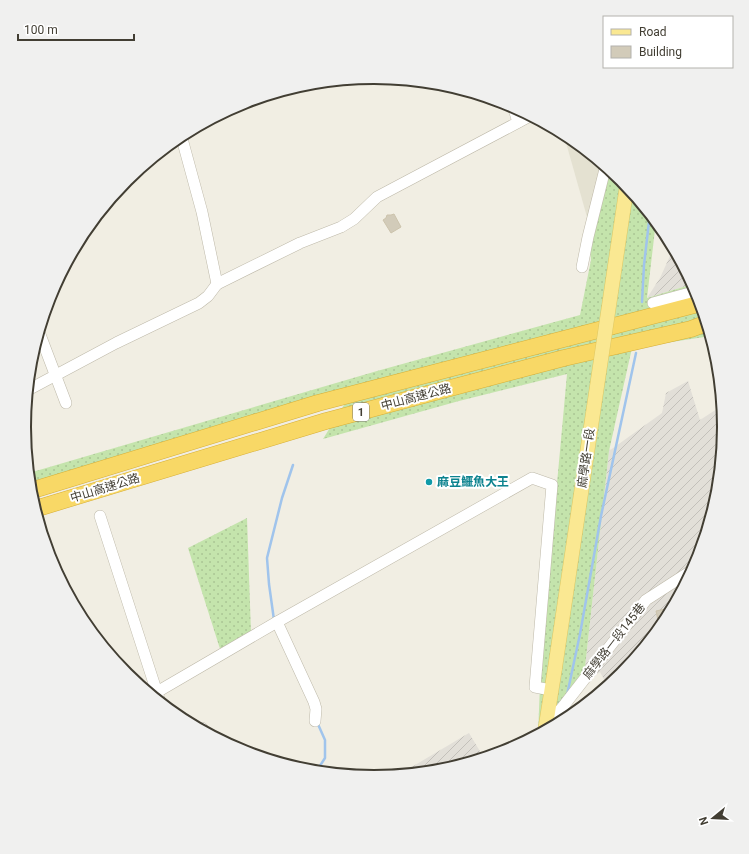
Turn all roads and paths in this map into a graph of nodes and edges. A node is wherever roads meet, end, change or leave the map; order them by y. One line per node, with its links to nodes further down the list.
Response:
1 (516, 114): 3 (lane)
2 (525, 119): 3 (lane)
3 (518, 122): 8 (lane)
4 (183, 142): 8 (lane)
5 (604, 172): 7 (lane)
6 (626, 193): 26 (main road, 麻學路一段, bridge)
7 (582, 267)
8 (217, 284): 18 (lane)
9 (691, 293): 10 (lane)
10 (653, 303)
11 (695, 303): 13 (highway)
12 (695, 305): 13 (highway, 中山高速公路 / 1)
13 (683, 308): 21 (highway, 中山高速公路 / 1)
14 (702, 325): 16 (highway, 中山高速公路 / 1)
15 (703, 328): 16 (highway)
16 (691, 329): 22 (highway, 中山高速公路 / 1)
17 (42, 341): 18 (lane)
18 (55, 375): 19 (lane); 20 (lane)
19 (34, 387)
20 (66, 404)
21 (37, 489)
22 (41, 507)
23 (100, 516): 27 (lane)
24 (685, 575): 30 (lane, 麻學路一段145巷)
25 (277, 622): 26 (lane); 28 (lane); 29 (lane)
26 (551, 690): 31 (main road, 麻學路一段)
27 (158, 694)
28 (161, 696)
29 (315, 721)
30 (551, 721)
31 (546, 724)

